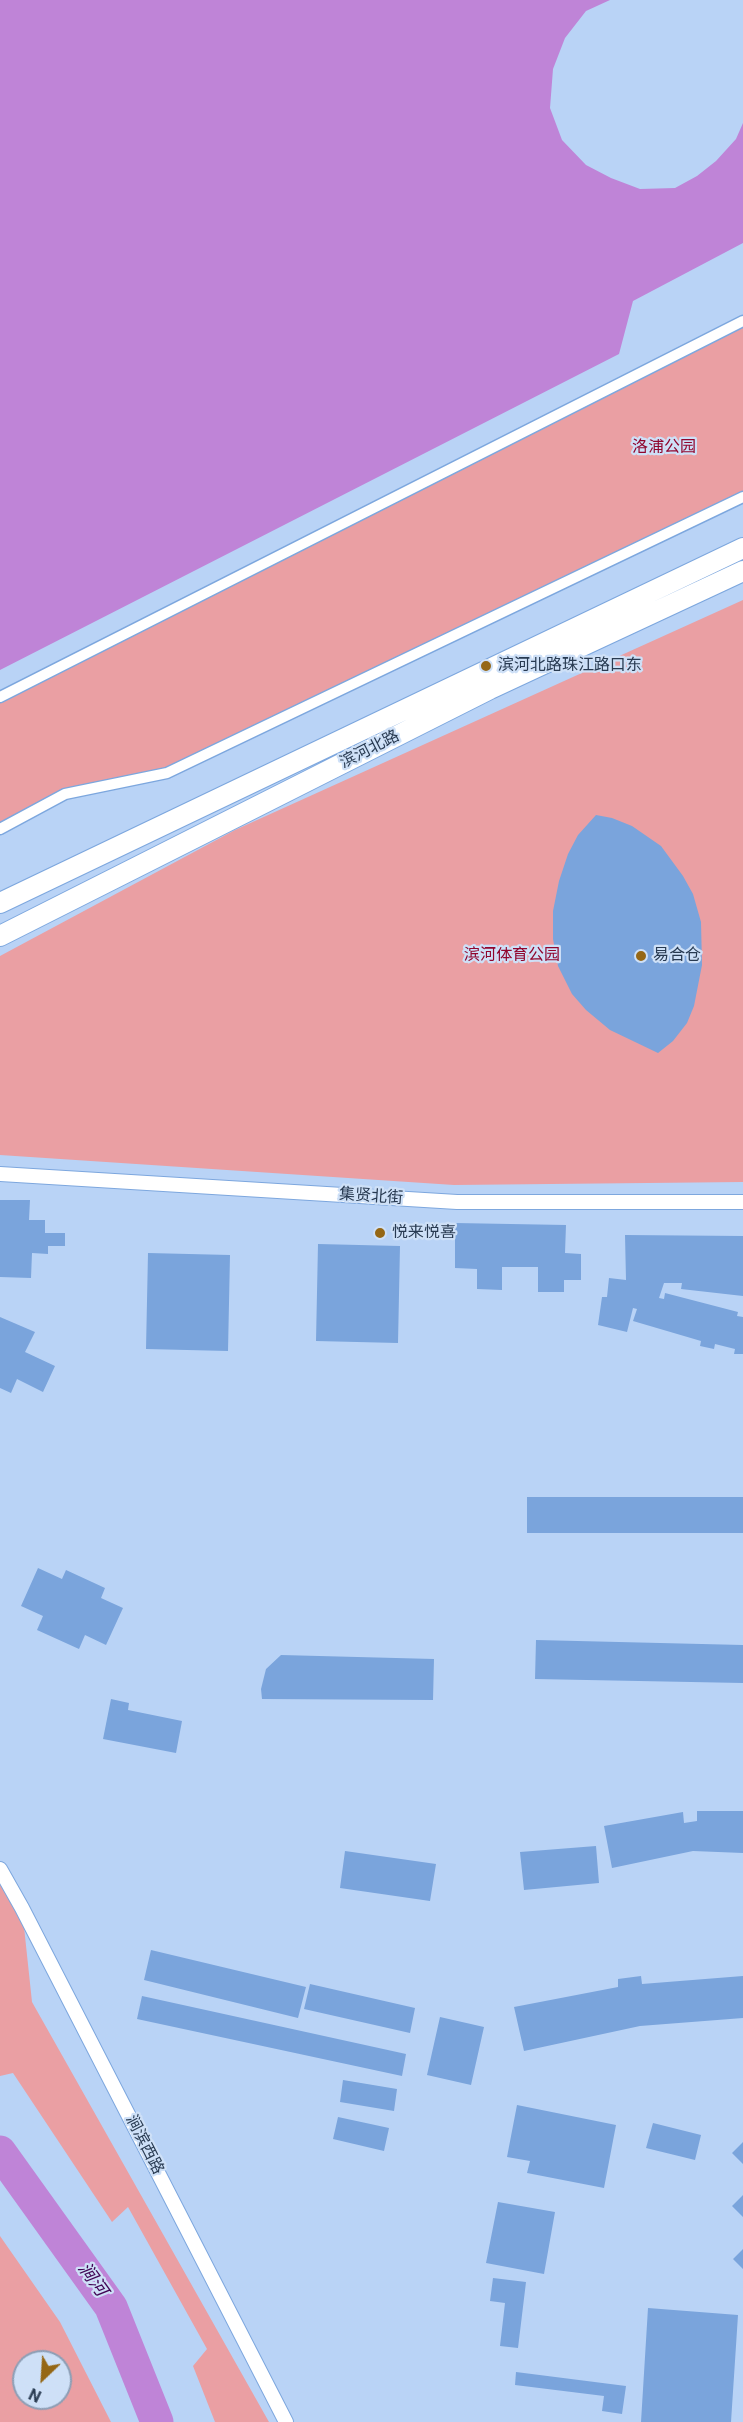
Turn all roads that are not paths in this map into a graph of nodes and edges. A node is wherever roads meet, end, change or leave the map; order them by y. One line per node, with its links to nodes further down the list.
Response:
1 (743, 321): 5 (street)
2 (743, 497): 6 (street)
3 (743, 548): 7 (main road, 滨河北路)
4 (743, 572): 8 (main road, 滨河北路)
5 (0, 697)
6 (0, 830)
7 (0, 903)
8 (0, 936)
9 (0, 1174): 10 (street, 集贤北街)
10 (743, 1202)
11 (0, 1869): 12 (street, 涧滨西路)
12 (286, 2422)

